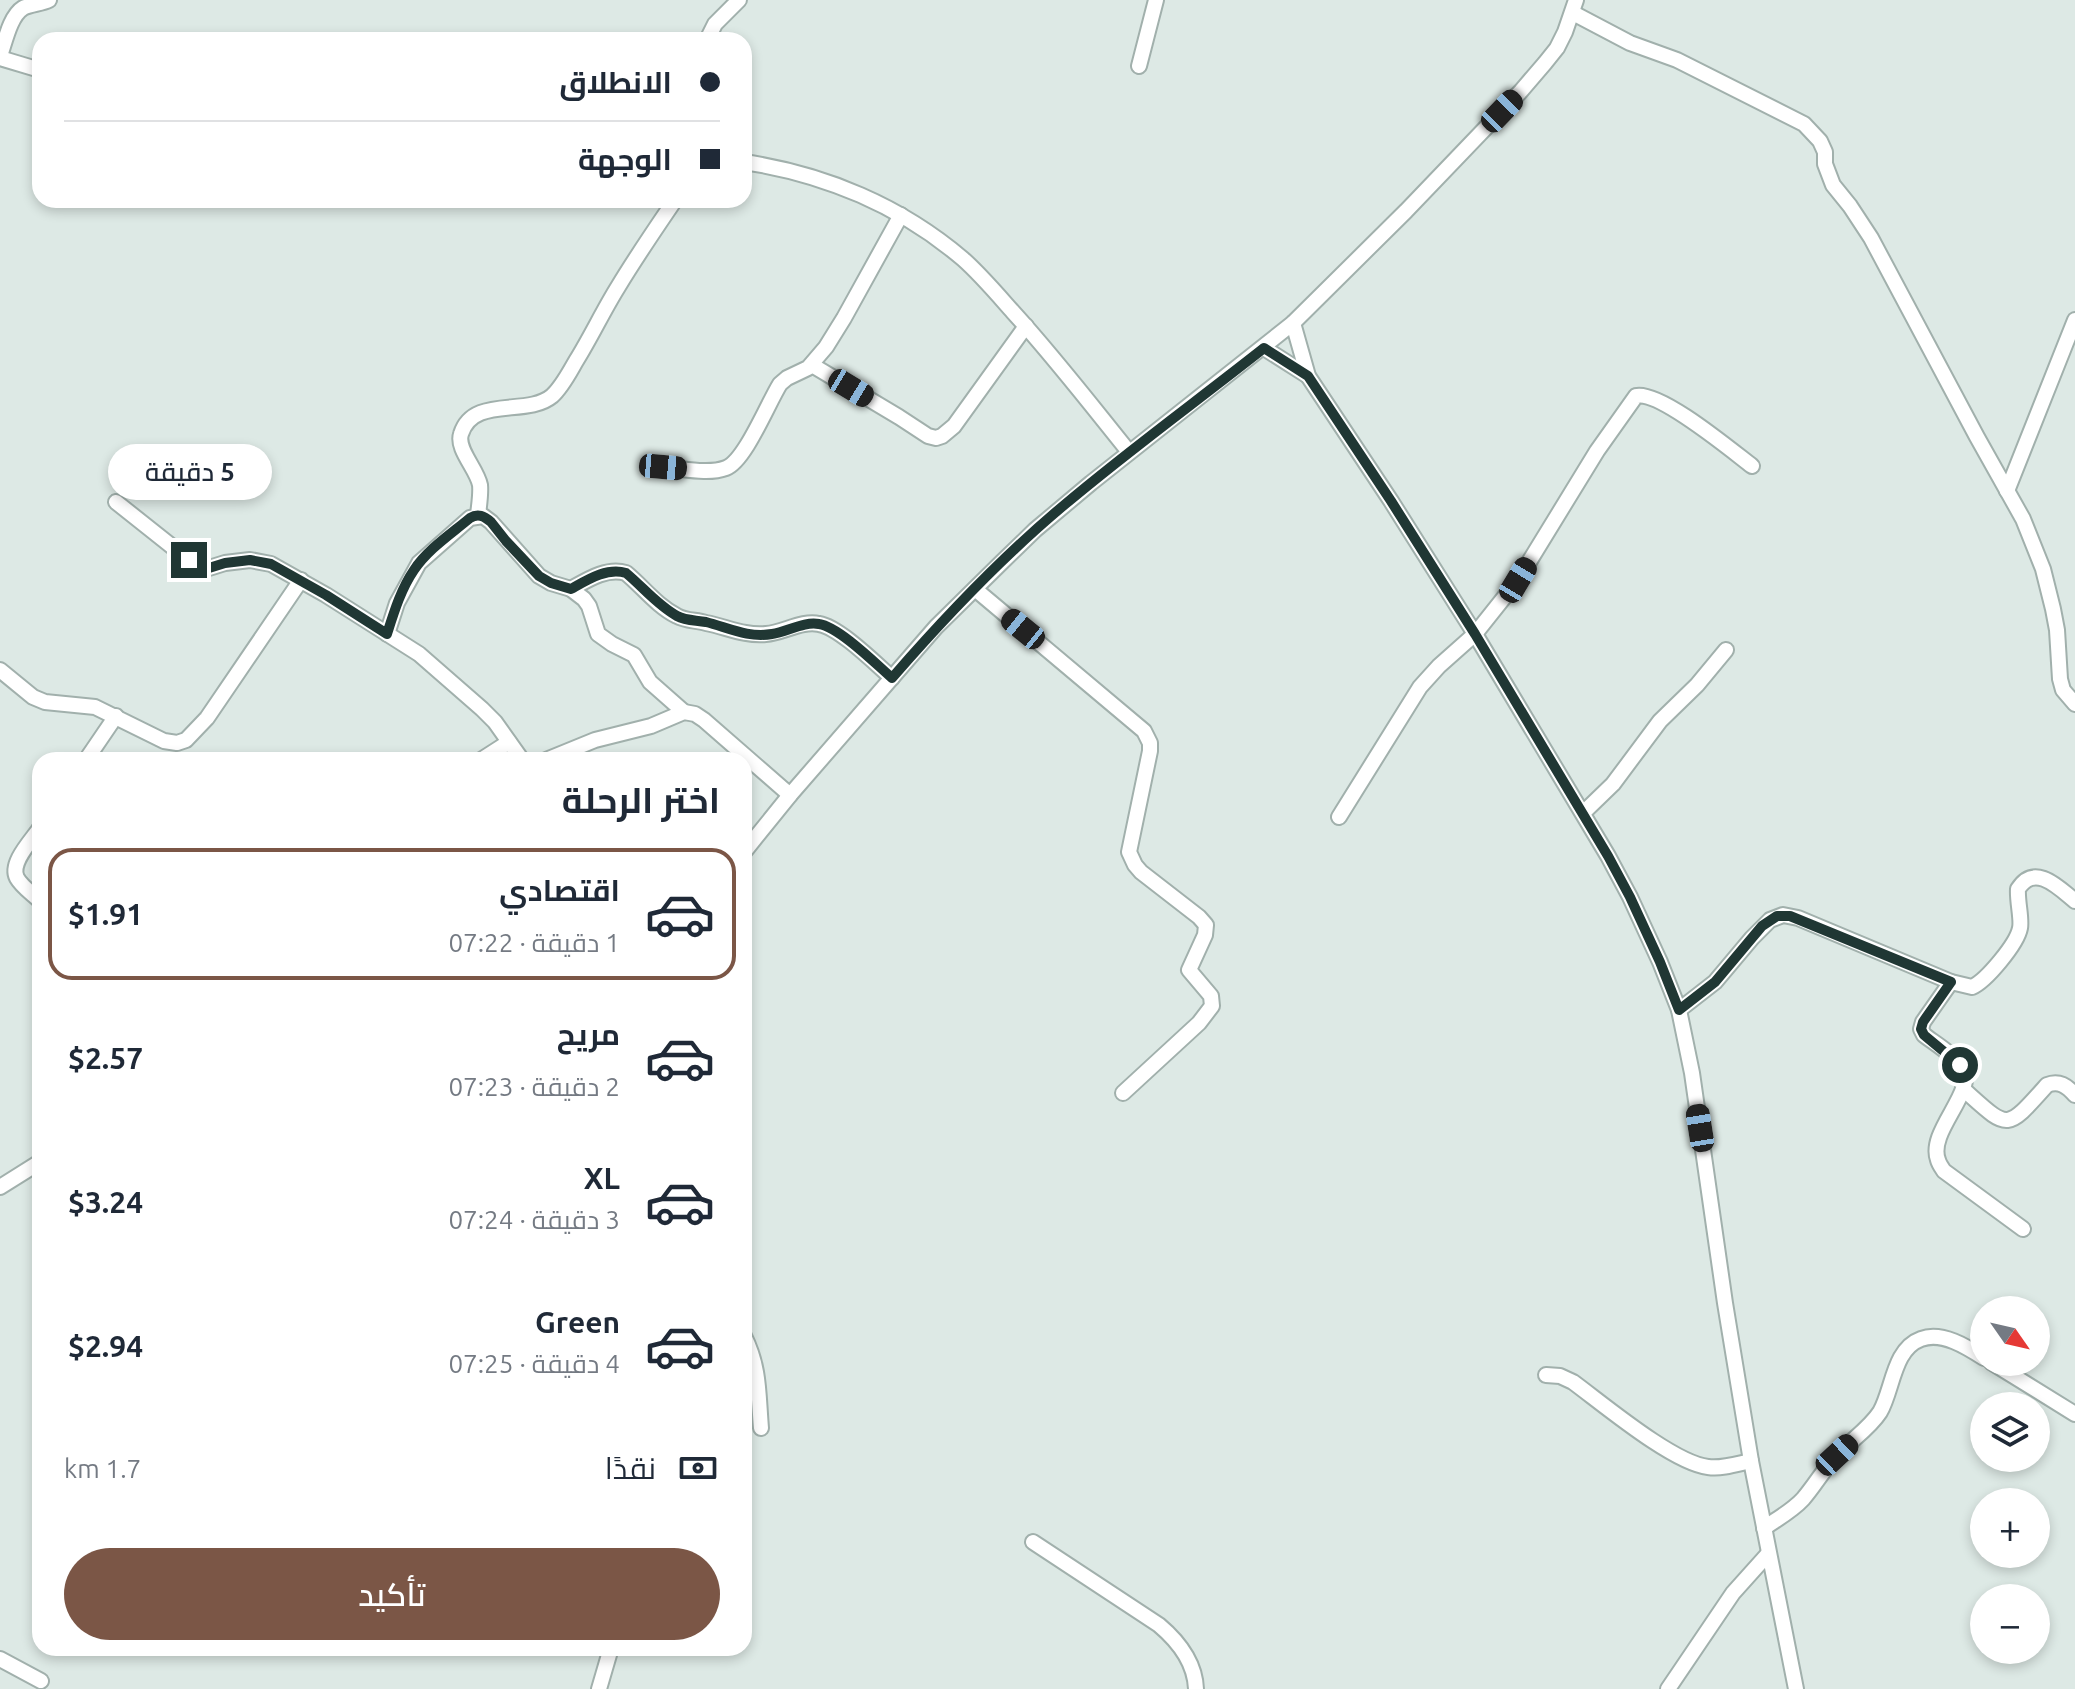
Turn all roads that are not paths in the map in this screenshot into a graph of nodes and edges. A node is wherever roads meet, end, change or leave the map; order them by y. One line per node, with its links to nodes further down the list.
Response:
1 (49, 0): 6 (street)
2 (739, 0): 5 (street)
3 (1156, 0): 7 (street)
4 (1574, 6): 13 (street); 21 (street)
5 (711, 32)
6 (0, 57): 8 (street)
7 (1139, 66)
8 (32, 67)
9 (752, 163): 11 (street)
10 (670, 208): 23 (street)
11 (901, 215): 14 (street); 16 (street)
12 (2075, 320): 21 (street)
13 (1293, 323): 15 (street); 17 (street)
14 (1026, 326): 16 (street); 18 (street)
15 (1264, 348): 17 (street); 18 (street)
16 (812, 365): 20 (street)
17 (1308, 376): 28 (street)
18 (1129, 452): 26 (street)
19 (1752, 466): 28 (street)
20 (663, 467)
21 (2007, 491): 32 (street)
22 (116, 502): 24 (street)
23 (478, 515): 25 (street); 27 (street)
24 (301, 580): 27 (street); 34 (street)
25 (571, 589): 31 (street); 33 (street)
26 (975, 589): 31 (street); 52 (street)
27 (387, 634): 35 (street)
28 (1475, 634): 43 (street); 44 (street)
29 (1726, 650): 43 (street)
30 (0, 670): 34 (street)
31 (892, 678): 42 (street)
32 (2075, 704)
33 (684, 712): 39 (street); 40 (street)
34 (116, 716): 36 (street)
35 (509, 742): 37 (street); 38 (street)
36 (91, 752)
37 (493, 752)
38 (516, 752)
39 (566, 752)
40 (741, 752)
41 (752, 762): 42 (street)
42 (790, 795): 46 (street)
43 (1583, 813): 50 (street)
44 (1339, 817)
45 (32, 840): 47 (street)
46 (752, 842)
47 (32, 893)
48 (2075, 901): 49 (street)
49 (1951, 982): 50 (street); 51 (street)
50 (1679, 1010): 63 (street)
51 (1963, 1089): 53 (street); 56 (street)
52 (1123, 1093)
53 (2075, 1095)
54 (32, 1167): 55 (street)
55 (0, 1187)
56 (2023, 1229)
57 (1970, 1350): 64 (street)
58 (752, 1353): 62 (street)
59 (1546, 1375): 63 (street)
60 (2014, 1376): 61 (street)
61 (2075, 1414)
62 (761, 1428)
63 (1751, 1461): 64 (street)
64 (1764, 1528): 66 (street)
65 (1033, 1542): 71 (street)
66 (1768, 1554): 72 (street); 73 (street)
67 (609, 1656): 70 (street)
68 (0, 1659): 69 (street)
69 (41, 1681)
70 (599, 1689)
71 (1196, 1689)
72 (1668, 1689)
73 (1796, 1689)

